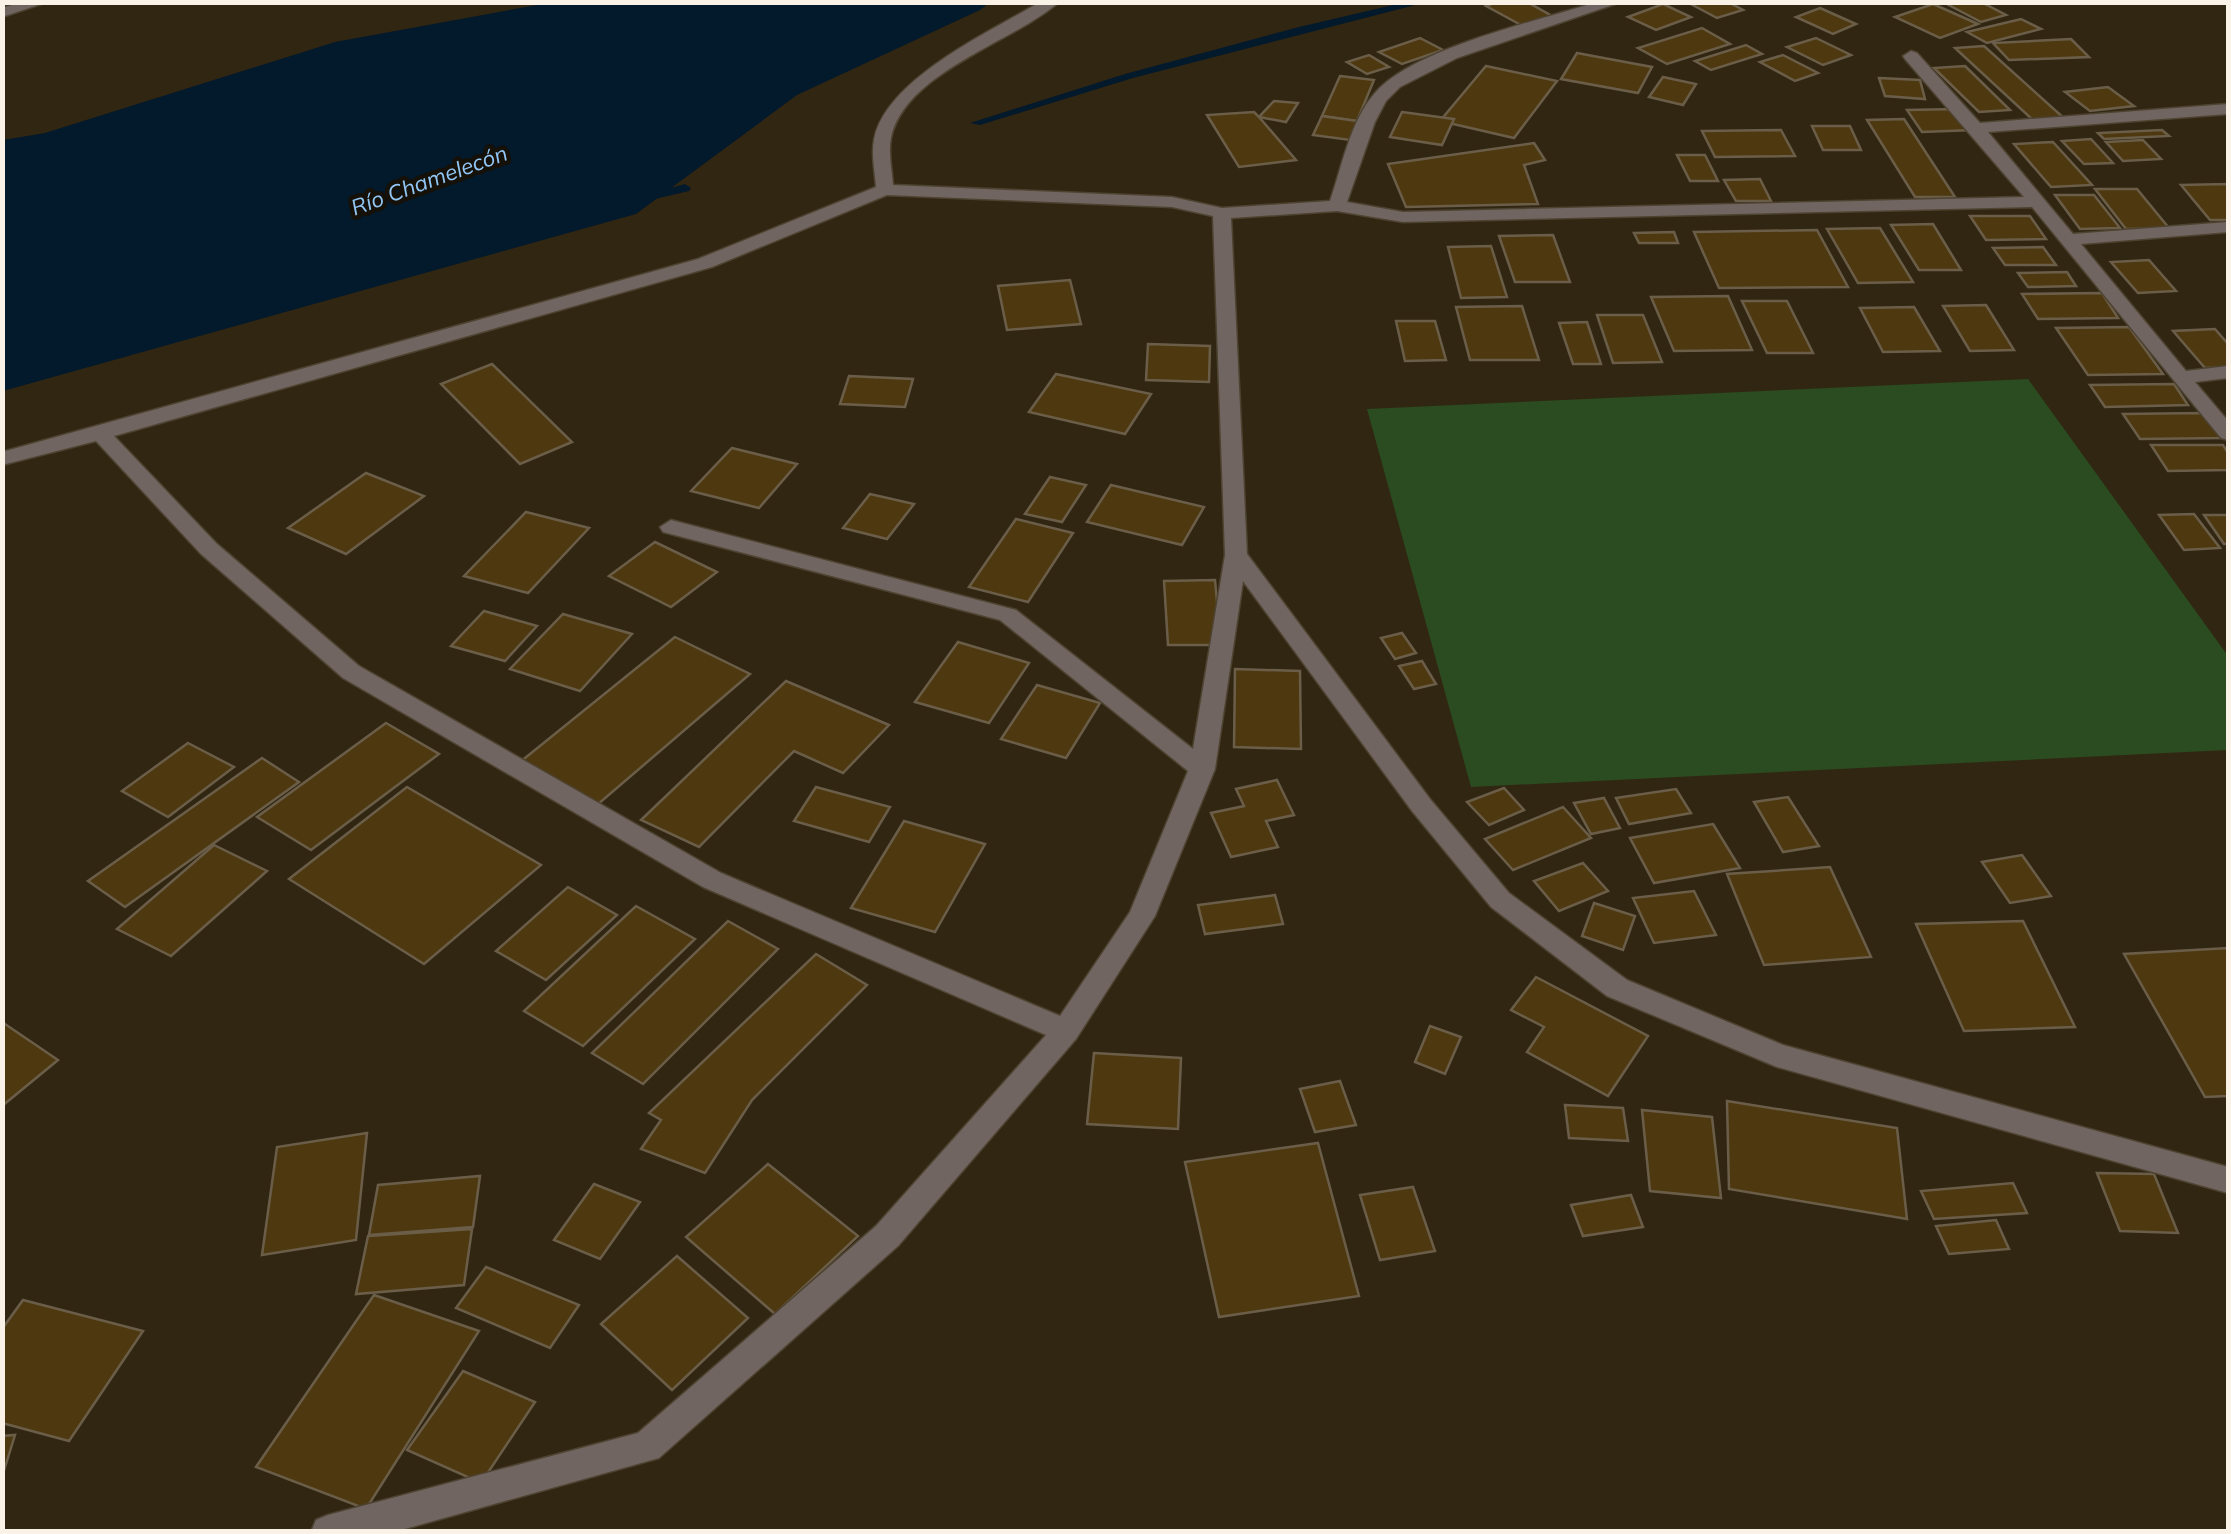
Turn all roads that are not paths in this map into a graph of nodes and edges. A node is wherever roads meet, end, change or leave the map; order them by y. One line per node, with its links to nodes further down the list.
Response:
1 (40, 2): 4 (street)
2 (1052, 2): 8 (street)
3 (1614, 2): 10 (street)
4 (2, 13)
5 (1911, 56): 7 (street)
6 (2228, 109): 7 (street)
7 (1976, 128): 9 (street)
8 (885, 190): 11 (street); 16 (street)
9 (2036, 202): 10 (street); 13 (street)
10 (1336, 206): 11 (street)
11 (1222, 213): 20 (street)
12 (2228, 227): 13 (street)
13 (2068, 240): 15 (street)
14 (2228, 372): 15 (street)
15 (2183, 376): 17 (street)
16 (100, 434): 18 (street); 22 (street)
17 (2228, 434)
18 (2, 459)
19 (671, 527): 21 (street)
20 (1236, 555): 21 (street); 23 (street)
21 (1202, 768): 22 (street)
22 (1066, 1031): 24 (street)
23 (2228, 1180)
24 (328, 1532)

